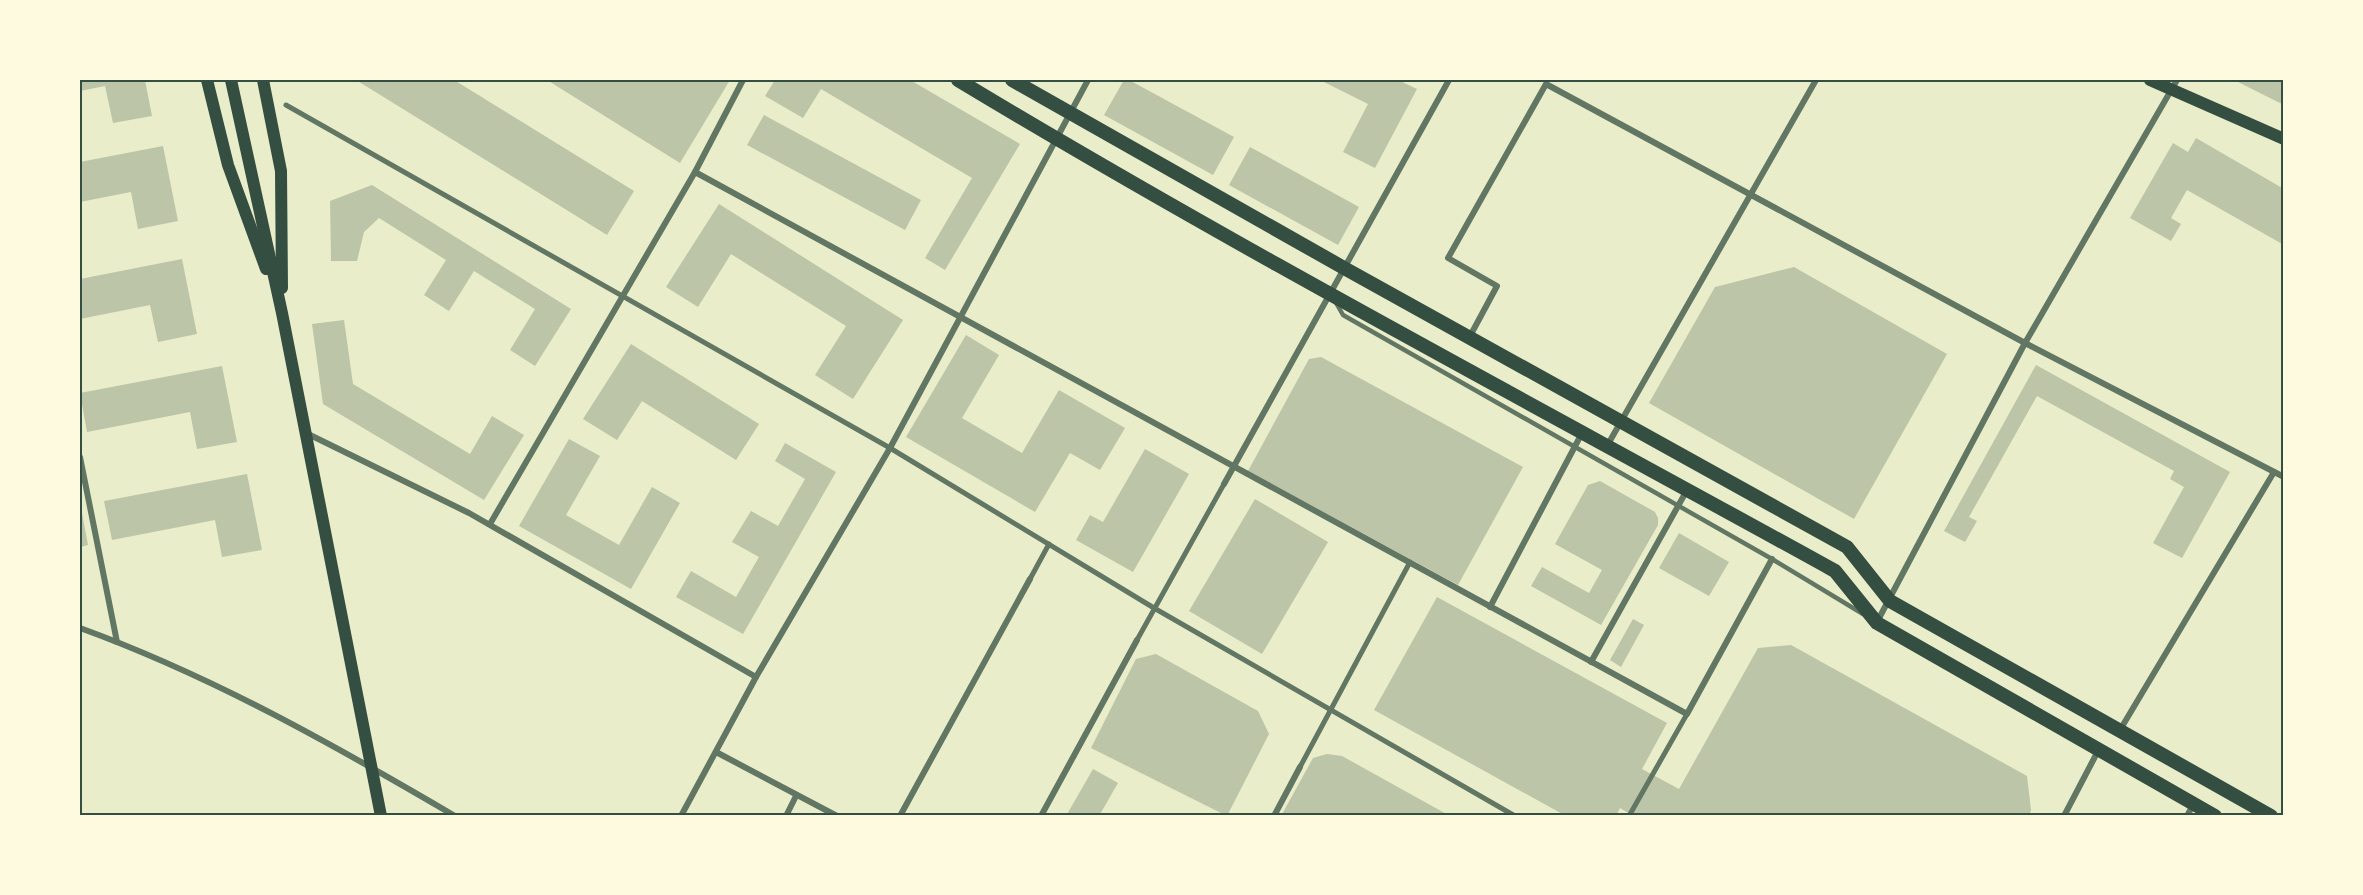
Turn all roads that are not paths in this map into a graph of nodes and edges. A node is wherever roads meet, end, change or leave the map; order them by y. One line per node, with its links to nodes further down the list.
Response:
1 (207, 80): 21 (main road)
2 (231, 80): 21 (main road)
3 (262, 80): 21 (main road)
4 (744, 80): 16 (street)
5 (958, 80): 14 (main road)
6 (1012, 80): 13 (main road)
7 (1088, 80): 13 (street)
8 (1449, 80): 18 (street)
9 (1816, 80): 17 (street)
10 (2150, 80): 11 (main road)
11 (2174, 85): 15 (main road); 24 (street)
12 (286, 105): 20 (street)
13 (1069, 114): 14 (street); 18 (main road)
14 (1055, 138): 19 (main road); 22 (street)
15 (2283, 139)
16 (695, 171): 20 (street); 22 (street)
17 (1750, 196): 23 (street); 24 (street); 25 (street)
18 (1344, 268): 19 (street); 23 (main road)
19 (1331, 293): 27 (main road); 28 (lane); 32 (street)
20 (622, 297): 30 (street); 38 (street)
21 (282, 313): 26 (main road)
22 (960, 317): 30 (street); 32 (street)
23 (1469, 338): 25 (main road)
24 (2025, 343): 33 (street); 43 (street)
25 (1619, 422): 29 (street); 43 (main road)
26 (305, 433): 38 (street); 57 (main road)
27 (1582, 433): 28 (street); 29 (main road)
28 (1575, 447): 37 (lane); 44 (street)
29 (1607, 447): 36 (main road)
30 (890, 448): 39 (street); 51 (street)
31 (80, 457): 49 (street)
32 (1234, 467): 35 (street); 41 (street)
33 (2274, 472): 34 (street); 54 (street)
34 (2283, 477)
35 (1224, 484): 45 (street)
36 (1688, 490): 37 (street); 46 (main road)
37 (1679, 505): 40 (lane); 50 (street)
38 (490, 524): 51 (street)
39 (1049, 544): 42 (street); 45 (street)
40 (1772, 559): 46 (lane); 53 (street)
41 (1410, 562): 44 (street); 52 (street)
42 (1030, 579): 66 (street)
43 (1890, 601): 46 (street); 54 (main road)
44 (1490, 607): 50 (street)
45 (1154, 608): 48 (street); 52 (street)
46 (1877, 623): 55 (main road)
47 (80, 628): 49 (street)
48 (1137, 640): 67 (street)
49 (117, 642): 57 (street)
50 (1591, 662): 53 (street)
51 (756, 677): 56 (street)
52 (1331, 709): 58 (street); 69 (street)
53 (1687, 714): 70 (street)
54 (2120, 730): 73 (main road)
55 (2099, 749): 60 (main road); 71 (street)
56 (716, 752): 59 (street); 63 (street)
57 (372, 767): 61 (main road); 62 (street)
58 (1300, 767): 68 (street)
59 (796, 796): 64 (street); 65 (street)
60 (2190, 809): 72 (main road)
61 (381, 816)
62 (455, 816)
63 (681, 816)
64 (786, 816)
65 (837, 816)
66 (900, 816)
67 (1041, 816)
68 (1274, 816)
69 (1515, 816)
70 (1629, 816)
71 (2064, 816)
72 (2215, 816)
73 (2271, 816)

